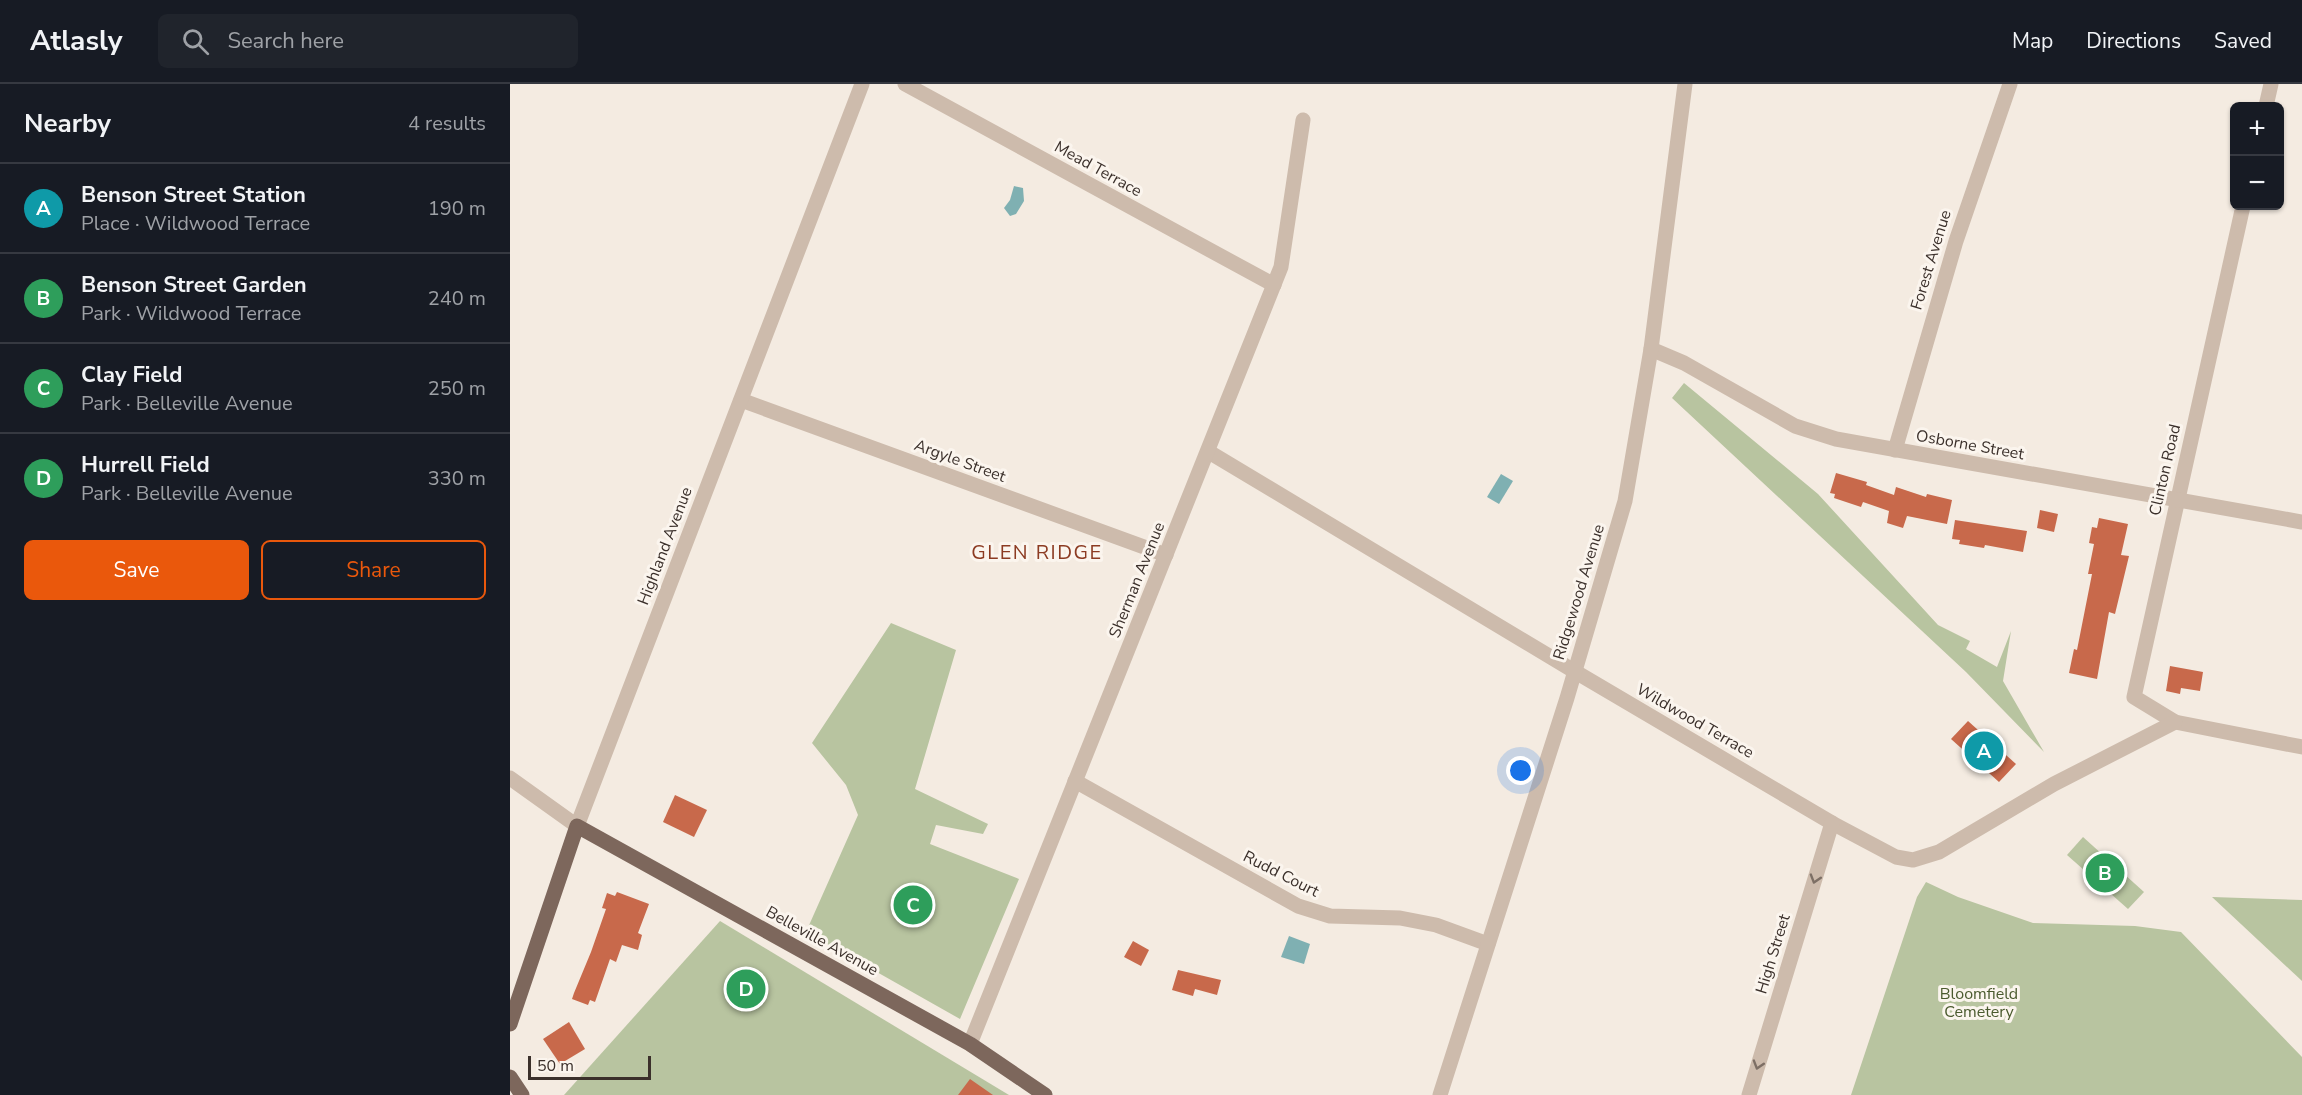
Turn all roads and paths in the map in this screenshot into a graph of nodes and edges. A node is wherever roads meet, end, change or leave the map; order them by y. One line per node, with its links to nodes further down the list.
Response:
1 (862, 84): 11 (street, Highland Avenue)
2 (905, 84): 9 (street, Mead Terrace)
3 (1685, 84): 10 (street, Ridgewood Avenue)
4 (2010, 84): 12 (street, Forest Avenue)
5 (2271, 84): 6 (street)
6 (2267, 102)
7 (1303, 120): 9 (street, Sherman Avenue)
8 (2242, 210): 14 (street, Clinton Road)
9 (1274, 285): 13 (street, Sherman Avenue)
10 (1651, 349): 12 (street, Osborne Street); 17 (street, Ridgewood Avenue)
11 (741, 400): 16 (street, Argyle Street); 23 (street, Highland Avenue)
12 (1895, 450): 14 (street, Osborne Street)
13 (1209, 452): 16 (street, Sherman Avenue); 17 (street, Wildwood Terrace)
14 (2177, 498): 15 (street, Osborne Street); 18 (street, Clinton Road)
15 (2302, 522)
16 (1166, 555): 21 (street, Sherman Avenue)
17 (1574, 671): 22 (street, Wildwood Terrace); 24 (street, Ridgewood Avenue)
18 (2175, 722): 19 (street); 22 (street, Wildwood Terrace)
19 (2302, 747)
20 (510, 778): 23 (street)
21 (1076, 781): 24 (street, Rudd Court); 26 (street, Sherman Avenue)
22 (1832, 823): 31 (street, High Street, one-way to 31)
23 (577, 826): 25 (main road, Highland Avenue); 26 (main road, Belleville Avenue)
24 (1488, 944): 30 (street, Ridgewood Avenue)
25 (510, 1024)
26 (970, 1044): 29 (main road, Belleville Avenue)
27 (510, 1077): 28 (main road)
28 (522, 1095)
29 (1045, 1095)
30 (1440, 1095)
31 (1749, 1095)

